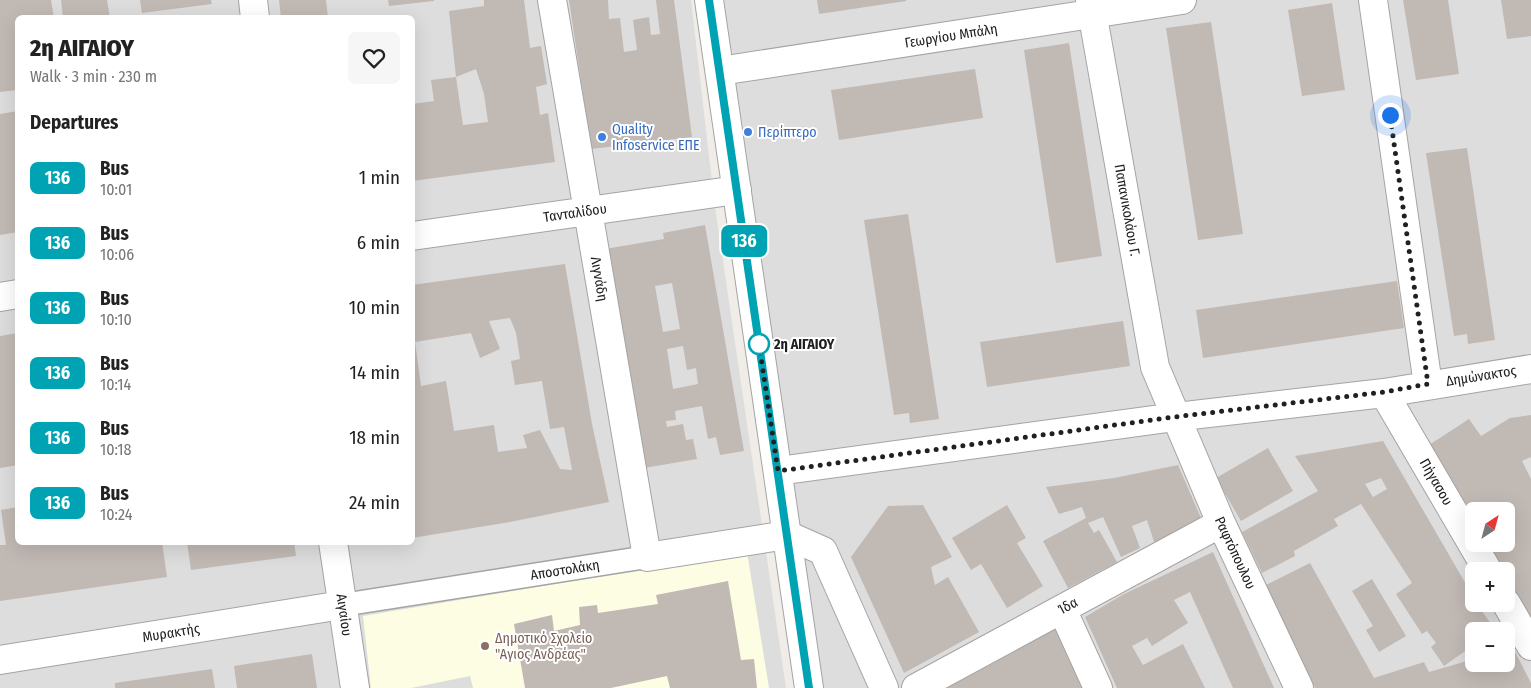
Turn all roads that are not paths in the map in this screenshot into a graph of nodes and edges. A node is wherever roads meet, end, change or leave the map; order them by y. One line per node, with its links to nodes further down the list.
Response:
1 (253, 0): 7 (street)
2 (552, 0): 10 (street, Λιγνάδη)
3 (709, 0): 8 (street)
4 (1182, 0): 6 (street, Γεωργίου Μπάλη)
5 (1373, 0): 15 (street)
6 (1092, 7): 8 (street, Γεωργίου Μπάλη); 17 (street, Παπανικολάου Γ.)
7 (255, 15)
8 (720, 71): 9 (street)
9 (737, 190): 10 (street, Τανταλίδου); 18 (street)
10 (588, 212): 11 (street, Τανταλίδου); 22 (street, Λιγνάδη)
11 (415, 236)
12 (15, 294): 13 (street)
13 (0, 297)
14 (1531, 369): 15 (street, Δημώνακτος)
15 (1428, 384): 16 (street, Δημώνακτος)
16 (1384, 392): 17 (street, Δημώνακτος); 23 (street, Πήγασου)
17 (1174, 417): 18 (street, Δημώνακτος); 19 (street, Ραφτόπουλου)
18 (778, 471): 20 (street)
19 (1221, 523): 25 (street, Ίδα); 34 (street, Ραφτόπουλου)
20 (787, 536): 22 (street, Αποστολάκη); 30 (street); 31 (street)
21 (333, 545): 24 (street, Αιγαίου)
22 (647, 557): 24 (street, Αποστολάκη)
23 (1483, 562)
24 (342, 605): 28 (street, Μυρακτής); 29 (street, Αιγαίου)
25 (1062, 609): 32 (street, Ίδα); 33 (street)
26 (1511, 612): 27 (street)
27 (1531, 646)
28 (0, 660)
29 (354, 688)
30 (809, 688)
31 (884, 688)
32 (916, 688)
33 (1098, 688)
34 (1299, 688)

